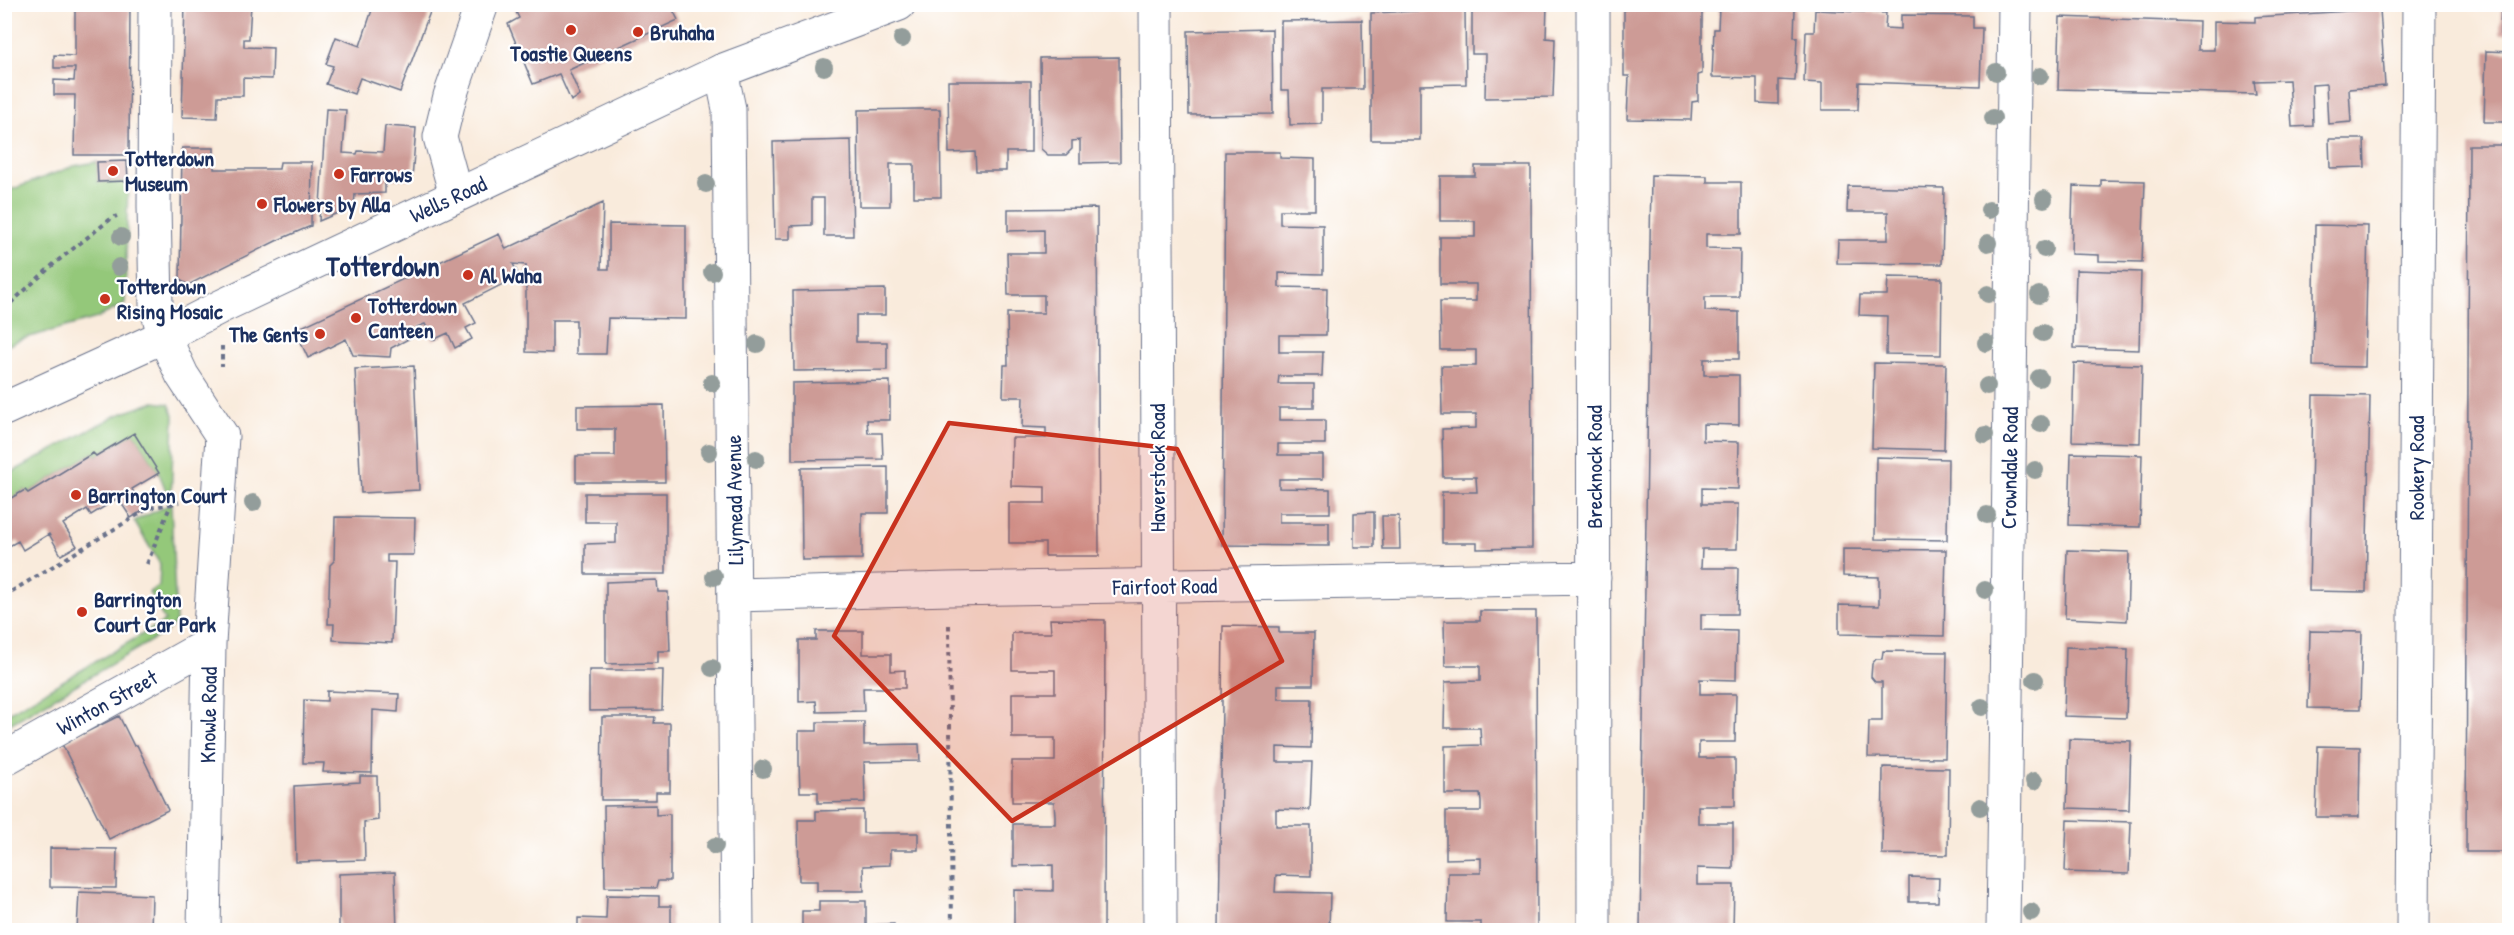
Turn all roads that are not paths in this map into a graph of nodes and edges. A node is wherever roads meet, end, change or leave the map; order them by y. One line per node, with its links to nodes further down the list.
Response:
1 (155, 4): 10 (main road, Knowle Road)
2 (482, 4): 9 (main road)
3 (899, 4): 8 (main road, Wells Road)
4 (1156, 4): 13 (main road, Haverstock Road)
5 (1593, 4): 12 (main road, Brecknock Road)
6 (2015, 4): 21 (main road, Crowndale Road)
7 (2419, 4): 22 (main road, Rookery Road)
8 (721, 71): 9 (main road, Wells Road); 14 (main road, Lilymead Avenue)
9 (456, 195): 10 (main road, Wells Road)
10 (164, 336): 11 (main road, Wells Road); 15 (main road, Knowle Road)
11 (4, 409)
12 (1594, 578): 13 (main road, Fairfoot Road); 20 (main road, Brecknock Road)
13 (1158, 586): 14 (main road, Fairfoot Road); 19 (main road, Haverstock Road)
14 (735, 595): 18 (main road, Lilymead Avenue)
15 (210, 644): 16 (main road, Winton Street); 17 (main road, Knowle Road)
16 (4, 759)
17 (204, 930)
18 (737, 930)
19 (1160, 930)
20 (1594, 930)
21 (2003, 930)
22 (2413, 930)

